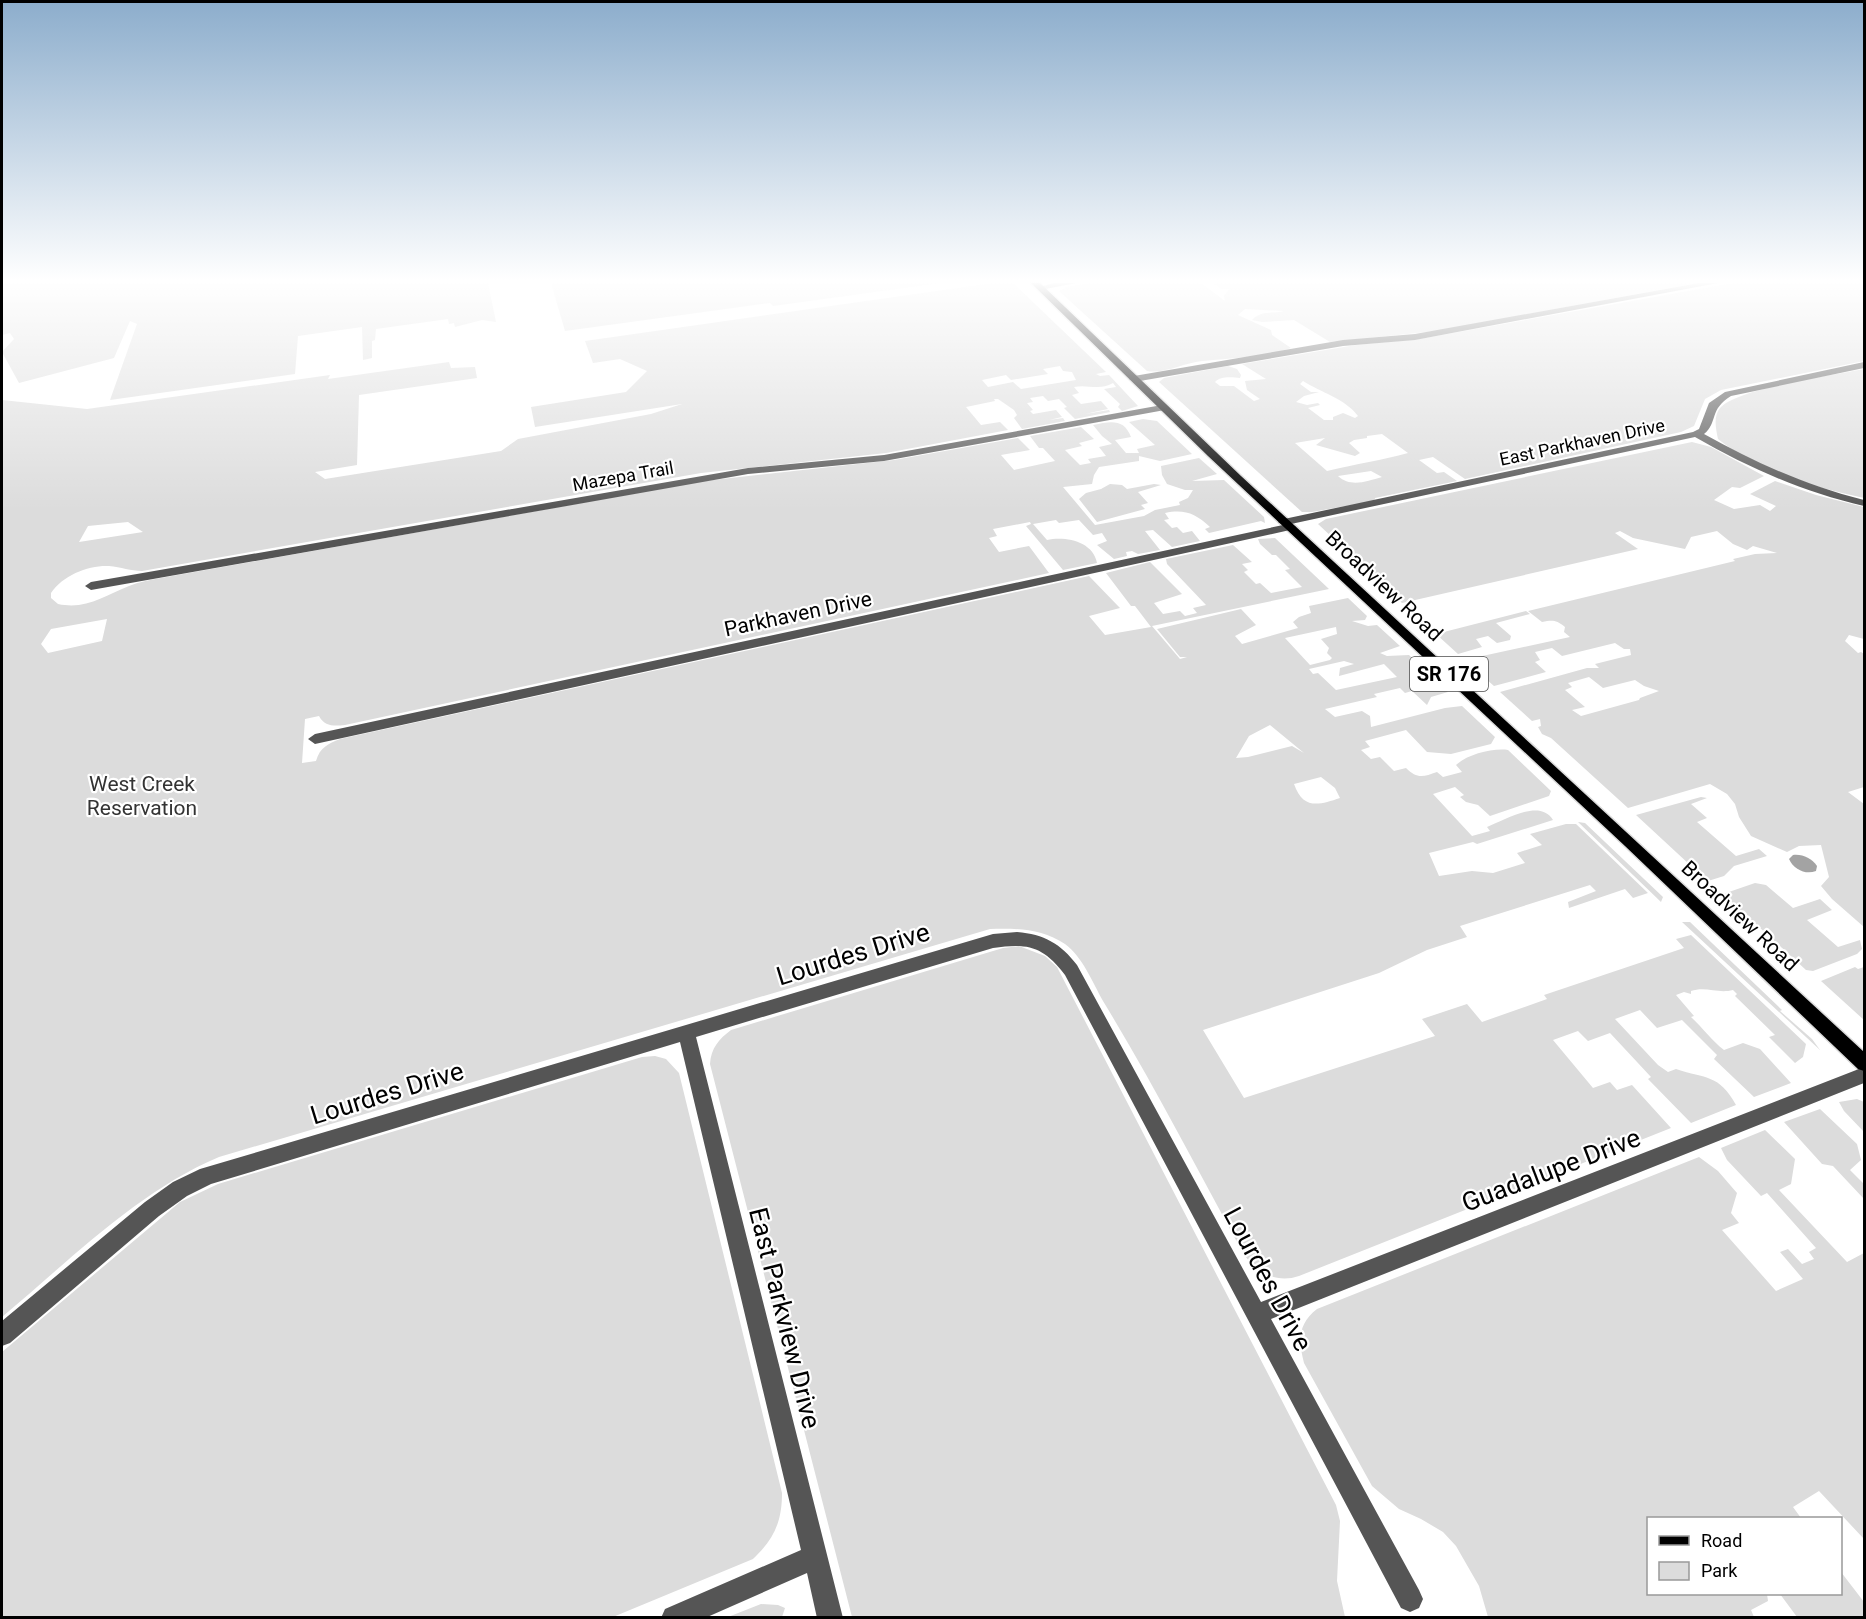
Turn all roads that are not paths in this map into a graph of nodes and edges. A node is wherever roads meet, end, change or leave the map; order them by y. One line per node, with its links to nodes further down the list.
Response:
1 (1113, 359): 4 (main road, Broadview Road / SR 176)
2 (1253, 359): 4 (street)
3 (1864, 366): 6 (street, East Parkhaven Drive)
4 (1134, 379): 5 (main road, Broadview Road / SR 176)
5 (1162, 408): 8 (main road, Broadview Road / SR 176); 9 (street, Mazepa Trail)
6 (1696, 435): 7 (street); 8 (street, East Parkhaven Drive)
7 (1864, 503)
8 (1287, 524): 10 (street, Parkhaven Drive); 12 (main road, Broadview Road / SR 176)
9 (91, 586)
10 (315, 739)
11 (686, 1032): 14 (street, Lourdes Drive); 15 (street, Lourdes Drive); 16 (street, East Parkview Drive)
12 (1864, 1063)
13 (1864, 1075): 14 (street, Guadalupe Drive)
14 (1257, 1314): 17 (street, Lourdes Drive)
15 (2, 1335)
16 (815, 1557): 18 (street); 19 (street, East Parkview Drive)
17 (1410, 1599)
18 (674, 1617)
19 (830, 1617)

